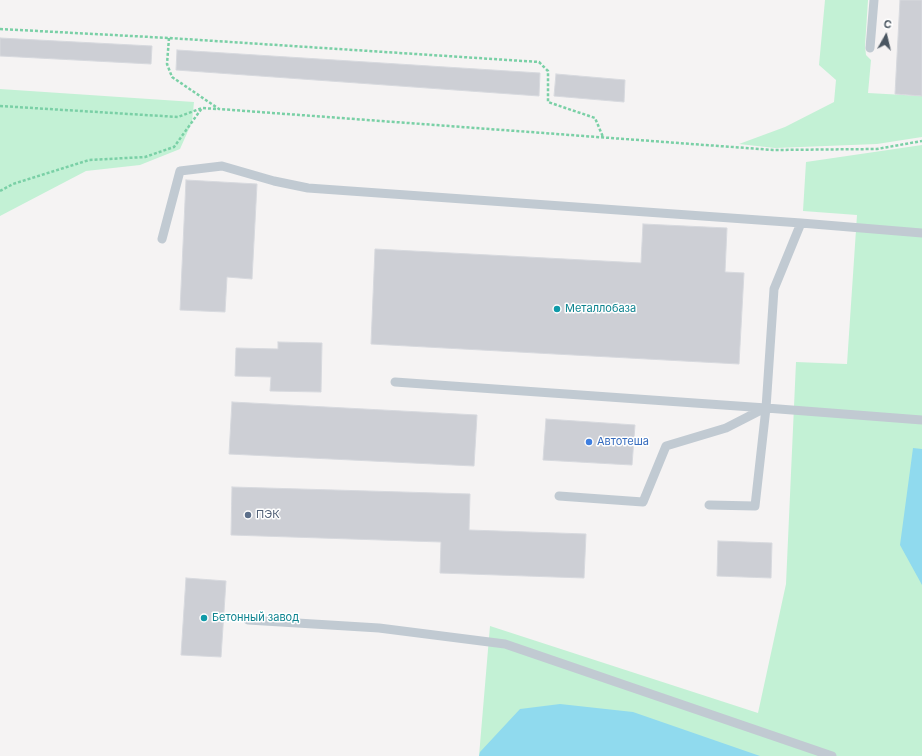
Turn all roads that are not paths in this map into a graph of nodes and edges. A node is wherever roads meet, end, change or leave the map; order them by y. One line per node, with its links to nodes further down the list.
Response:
1 (874, 0): 2 (lane)
2 (870, 48)
3 (800, 223): 4 (lane); 5 (lane); 7 (lane)
4 (922, 233)
5 (162, 239)
6 (396, 382): 7 (lane)
7 (766, 408): 8 (lane); 9 (lane); 10 (lane)
8 (922, 420)
9 (559, 496)
10 (709, 505)
11 (248, 620): 12 (lane)
12 (832, 756)

